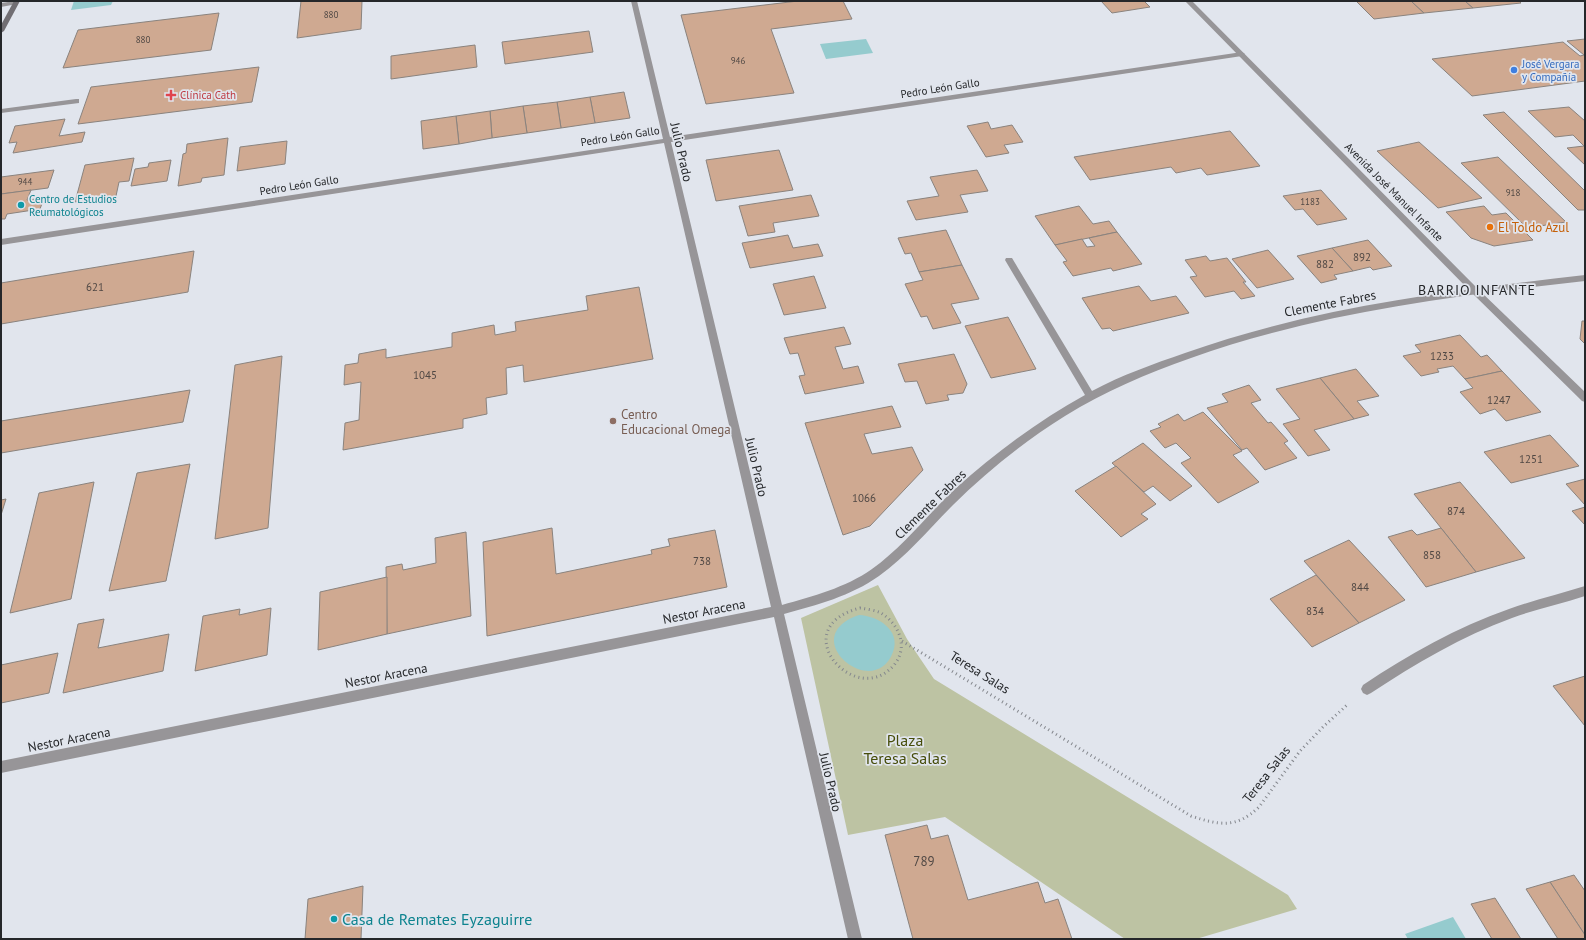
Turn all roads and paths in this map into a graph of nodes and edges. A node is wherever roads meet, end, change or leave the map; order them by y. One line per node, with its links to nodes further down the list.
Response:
1 (634, 1): 9 (street, Julio Prado)
2 (1188, 1): 6 (street, Avenida José Manuel Infante)
3 (16, 2): 4 (street); 5 (main road)
4 (1, 5)
5 (1, 31)
6 (1242, 54): 9 (street, Pedro León Gallo); 13 (street, Avenida José Manuel Infante)
7 (76, 102): 8 (street)
8 (1, 111)
9 (666, 140): 10 (street, Pedro León Gallo); 17 (street, Julio Prado)
10 (1, 242)
11 (1009, 260): 14 (street)
12 (1585, 278): 13 (street, Clemente Fabres)
13 (1476, 292): 14 (street, Clemente Fabres); 15 (street, Avenida José Manuel Infante)
14 (1091, 397): 17 (street, Clemente Fabres)
15 (1585, 398)
16 (1585, 591): 19 (street)
17 (777, 611): 20 (street, Nestor Aracena); 21 (street, Julio Prado)
18 (902, 641): 18 (path); 19 (path, Teresa Salas)
19 (1367, 689)
20 (1, 767)
21 (855, 939)

